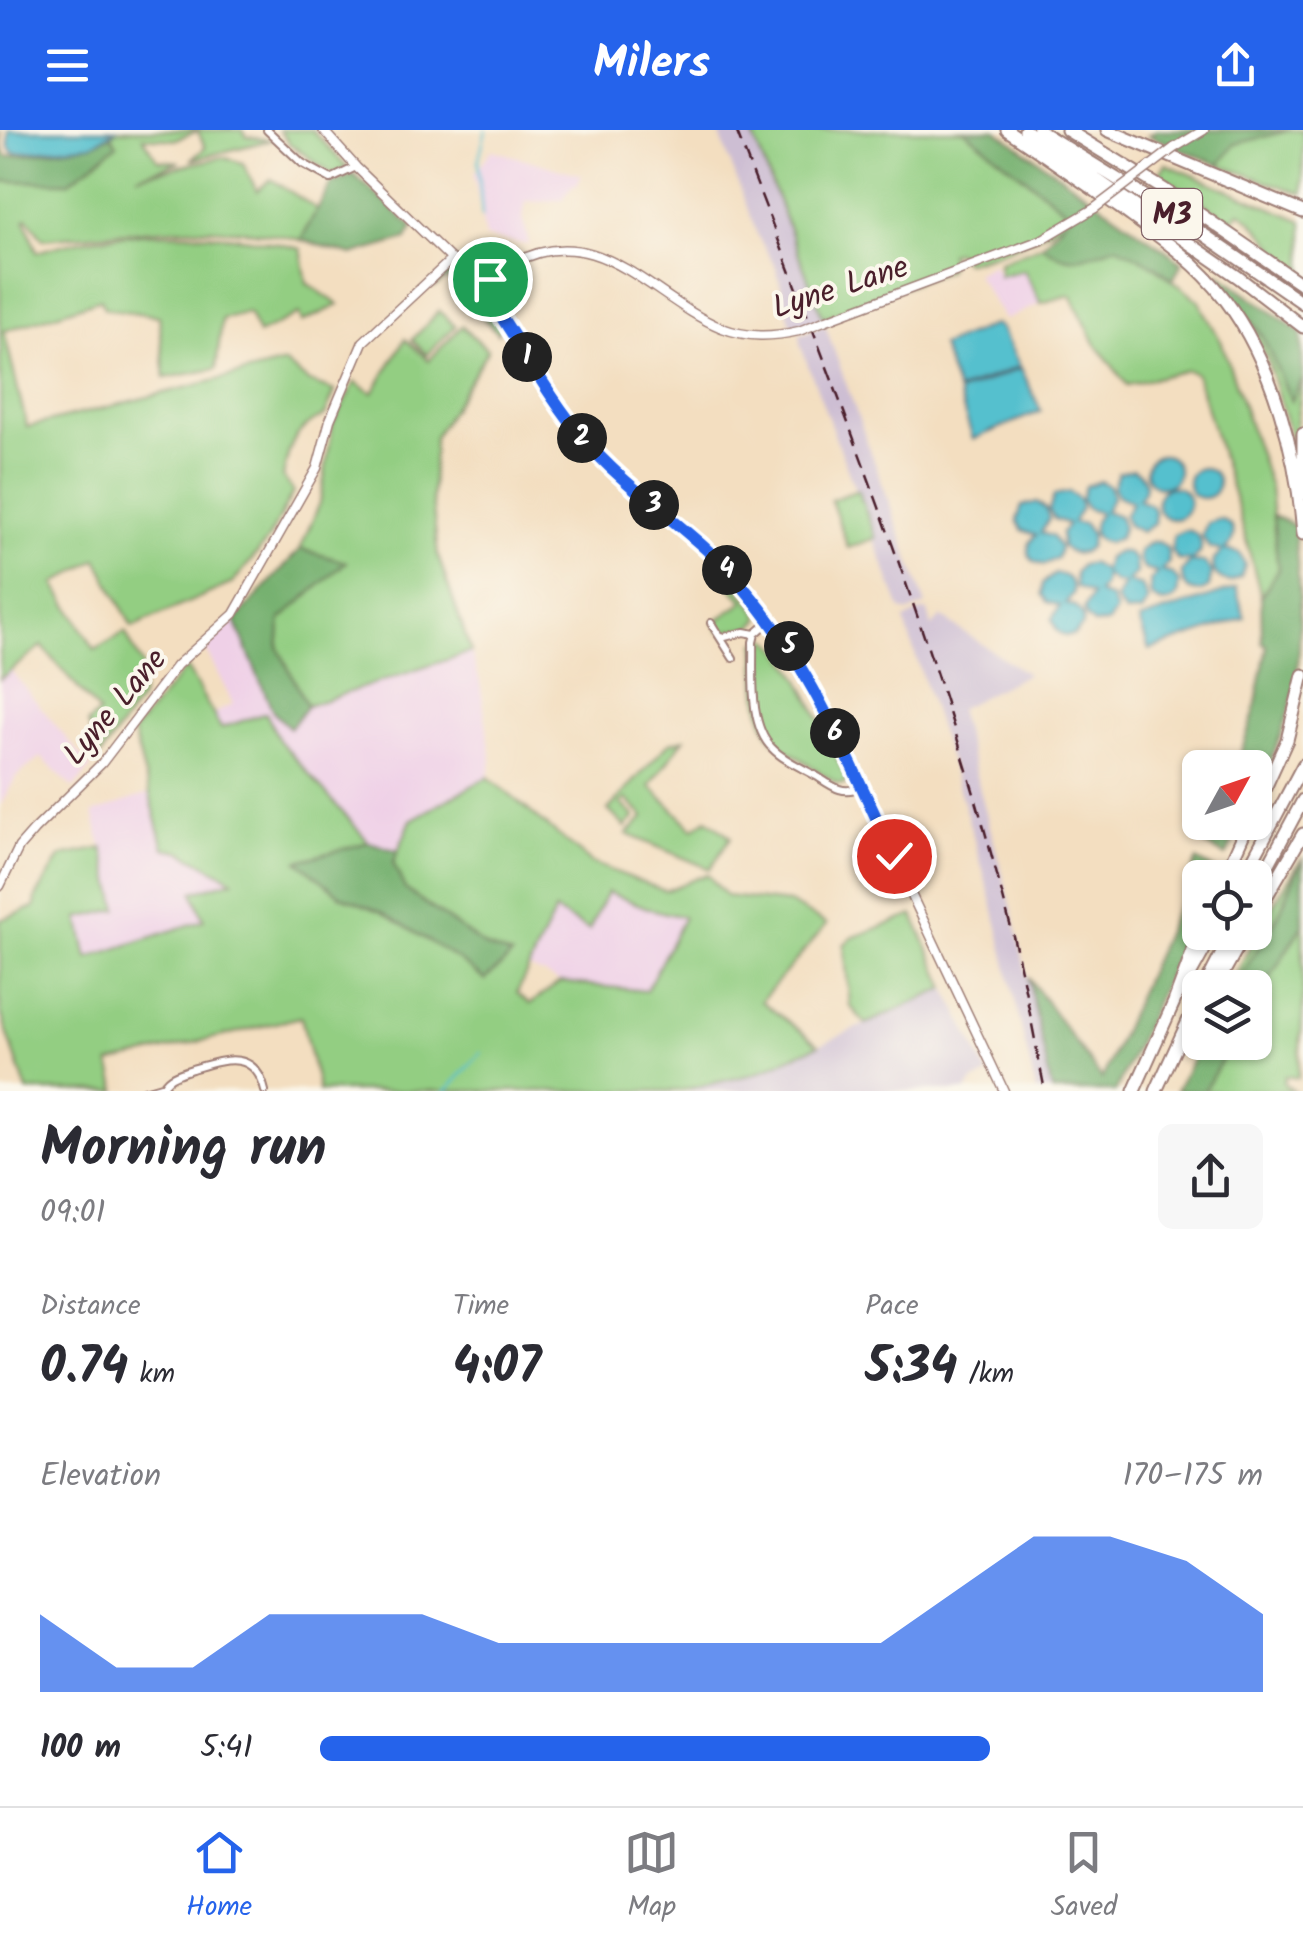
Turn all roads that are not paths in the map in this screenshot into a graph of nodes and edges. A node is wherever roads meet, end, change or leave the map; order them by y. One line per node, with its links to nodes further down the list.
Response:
1 (267, 130): 9 (street)
2 (324, 130): 9 (street)
3 (1007, 130): 18 (highway)
4 (1026, 130): 15 (highway)
5 (1038, 130): 14 (highway, M3)
6 (1067, 130): 12 (highway, M3)
7 (1107, 130): 10 (highway)
8 (1204, 130): 13 (street, Lyne Lane, bridge)
9 (356, 167): 11 (street)
10 (1301, 211)
11 (452, 258): 13 (street); 33 (street, Lyne Lane)
12 (1303, 285)
13 (480, 286): 20 (street)
14 (1303, 303)
15 (1303, 327)
16 (1303, 434): 17 (highway)
17 (1303, 498): 18 (highway)
18 (1302, 518): 19 (highway)
19 (1303, 534)
20 (770, 621): 22 (street); 28 (street)
21 (711, 622): 23 (street)
22 (755, 634): 23 (street); 28 (street)
23 (720, 638): 24 (street)
24 (733, 658)
25 (1303, 675): 27 (highway)
26 (1303, 764): 31 (highway)
27 (1272, 773)
28 (861, 787): 44 (street)
29 (1303, 800): 32 (highway)
30 (1303, 834): 34 (highway)
31 (1252, 860)
32 (1271, 860)
33 (0, 886)
34 (1272, 887)
35 (1193, 950): 37 (highway)
36 (1204, 950): 37 (highway)
37 (1174, 1002): 45 (highway)
38 (1182, 1034): 40 (highway)
39 (1182, 1043): 40 (highway)
40 (1169, 1062): 46 (highway)
41 (161, 1088): 42 (street); 43 (street)
42 (144, 1091)
43 (264, 1091)
44 (1004, 1091)
45 (1134, 1091)
46 (1156, 1091)

